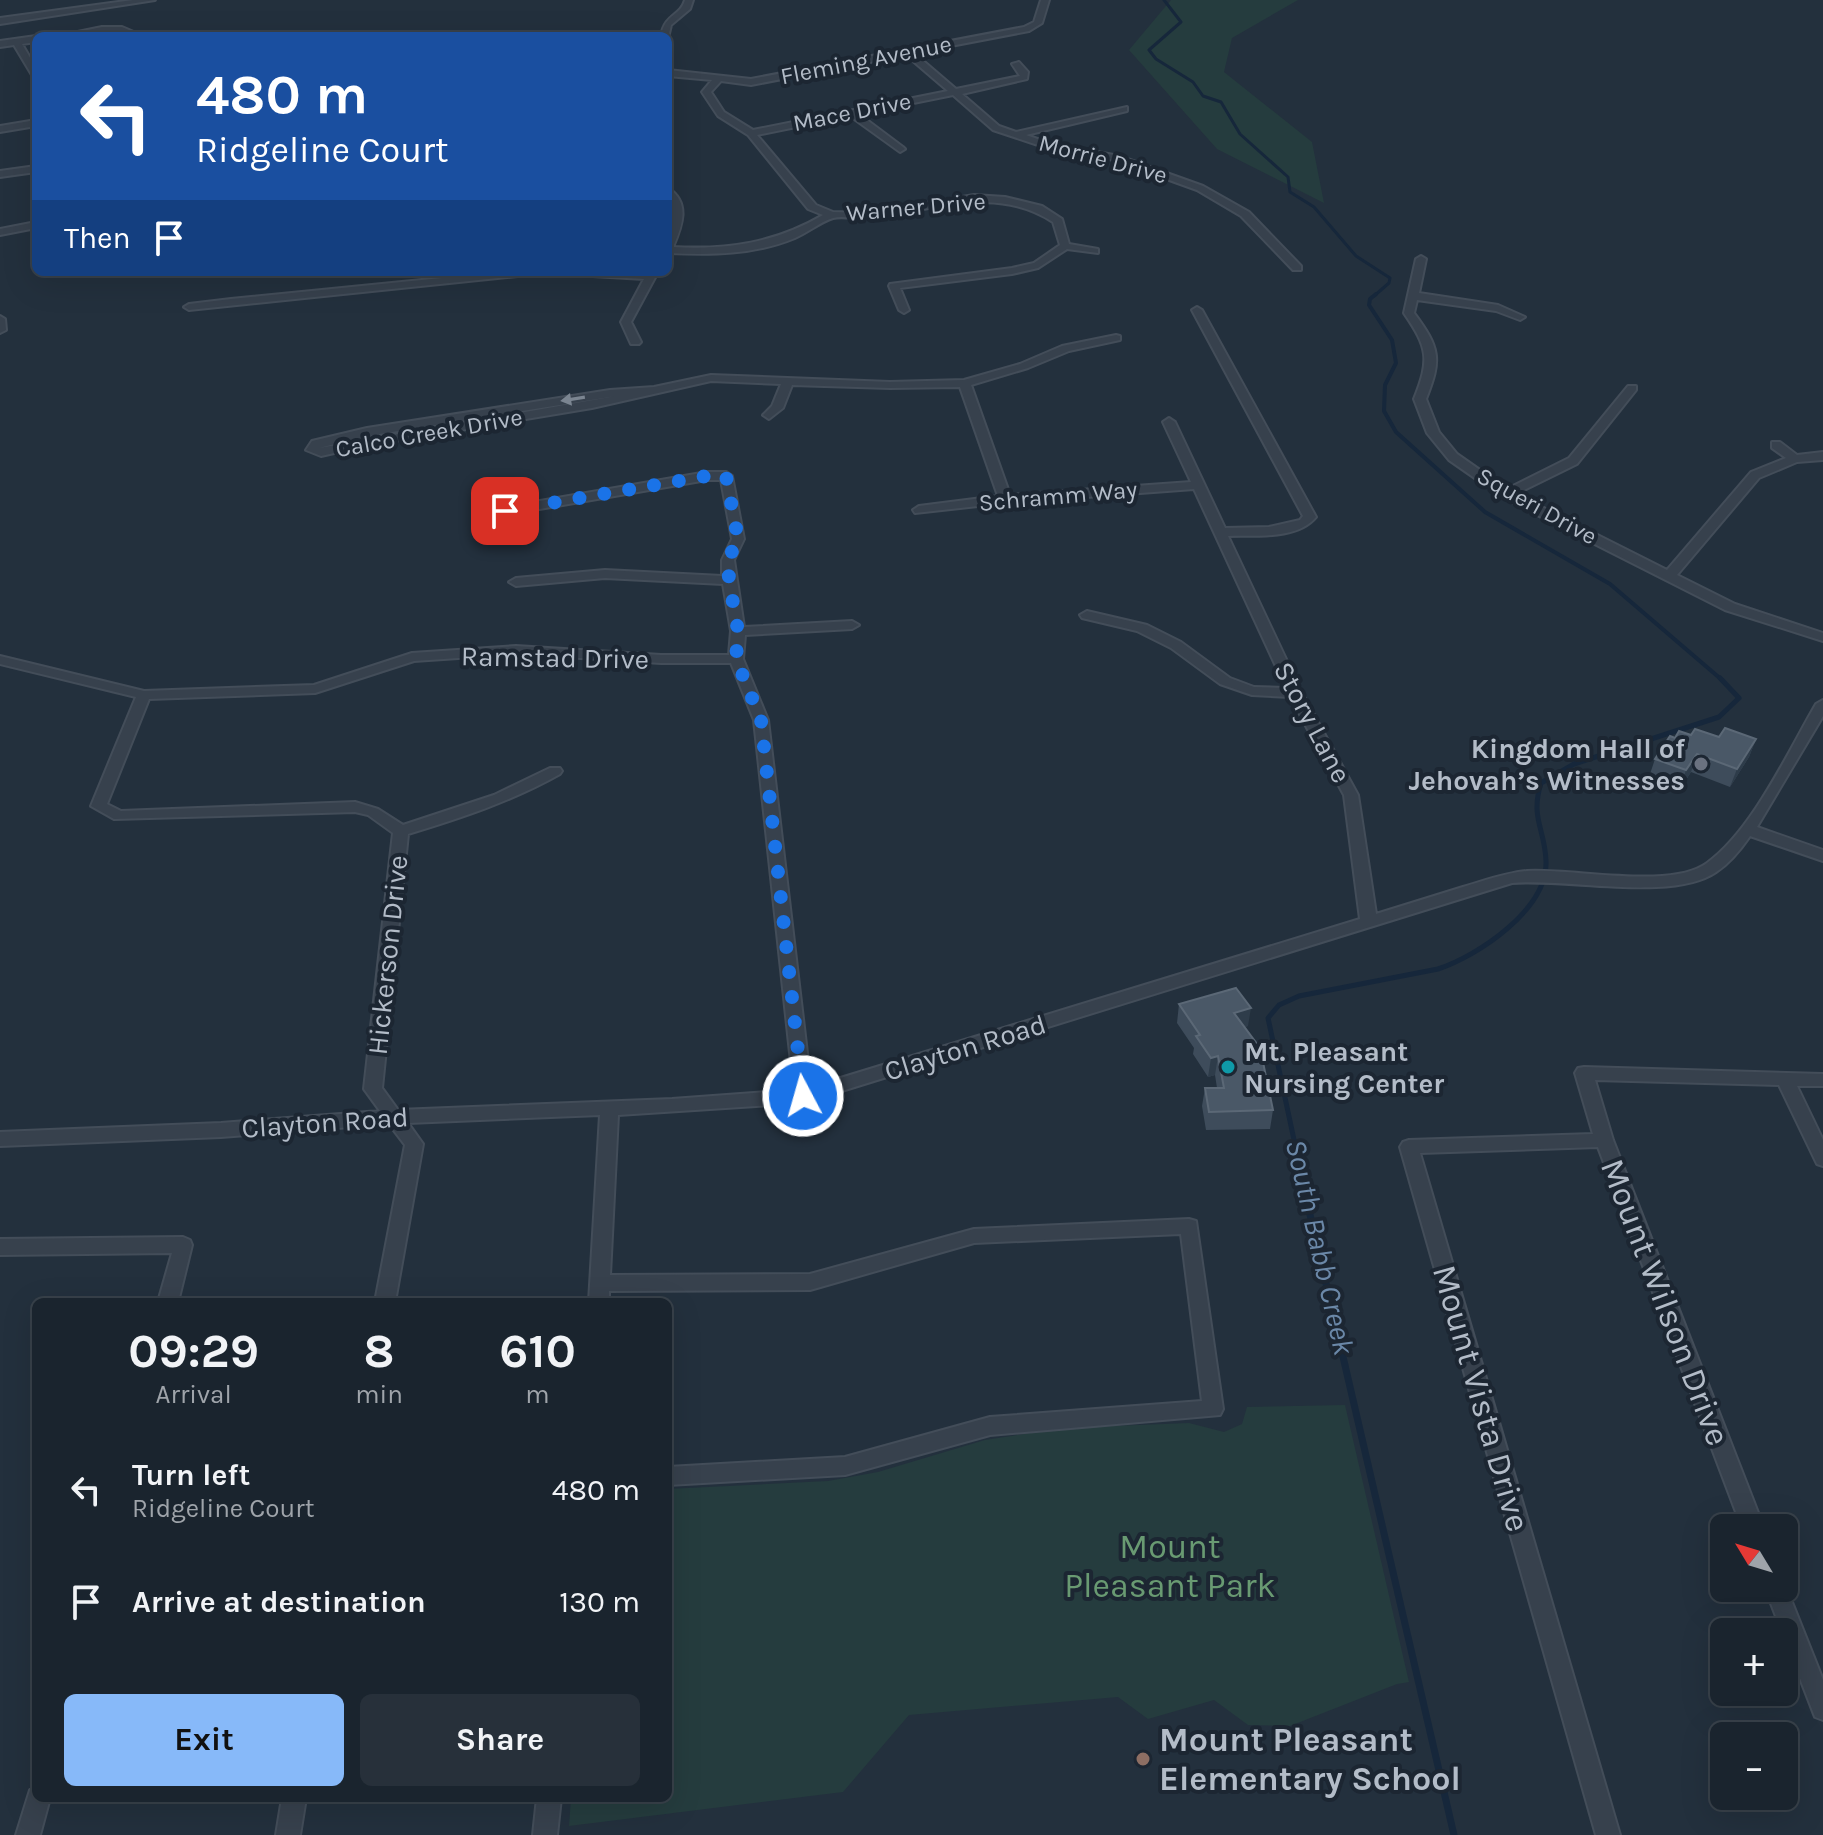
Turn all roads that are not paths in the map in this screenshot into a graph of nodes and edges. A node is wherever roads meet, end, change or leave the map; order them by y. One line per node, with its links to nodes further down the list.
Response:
1 (151, 0): 4 (street)
2 (689, 0): 7 (street)
3 (1045, 0): 11 (street, Fleming Avenue)
4 (0, 21)
5 (99, 32): 6 (street)
6 (132, 32)
7 (666, 32)
8 (32, 39): 9 (street)
9 (16, 41): 10 (street); 13 (street)
10 (0, 44)
11 (908, 52): 15 (street, Fleming Avenue); 16 (street, Morrie Drive)
12 (1016, 64): 16 (street, Mace Drive)
13 (32, 68)
14 (672, 74): 15 (street, Fleming Avenue)
15 (718, 80): 21 (street, Warner Drive)
16 (953, 92): 18 (street, Mace Drive); 22 (street, Morrie Drive)
17 (1124, 109): 22 (street)
18 (850, 112): 21 (street, Mace Drive); 23 (street)
19 (32, 124): 20 (street)
20 (0, 129)
21 (751, 133): 27 (street, Warner Drive)
22 (1016, 135): 35 (street, Morrie Drive)
23 (900, 149)
24 (32, 170): 25 (street)
25 (0, 174)
26 (672, 196): 30 (street)
27 (831, 215): 31 (street, Warner Drive); 32 (street)
28 (32, 226): 29 (street)
29 (0, 232)
30 (672, 237)
31 (1065, 246): 33 (street); 40 (street)
32 (672, 248)
33 (1094, 251)
34 (1421, 259): 38 (street, Squeri Drive)
35 (1297, 268)
36 (498, 276): 39 (street)
37 (651, 276): 46 (street)
38 (1415, 296): 42 (street); 57 (street, Squeri Drive)
39 (189, 307)
40 (904, 310)
41 (1197, 310): 61 (street)
42 (1520, 317)
43 (0, 319): 44 (street)
44 (0, 330)
45 (1116, 338): 48 (street, Calco Creek Drive)
46 (635, 342)
47 (788, 380): 48 (street, Calco Creek Drive); 50 (street, Calco Creek Drive); 51 (street)
48 (965, 383): 58 (street)
49 (1632, 388): 57 (street)
50 (651, 390): 50 (street, Calco Creek Drive, one-way to 50)
51 (769, 415)
52 (1169, 422): 56 (street, Story Lane)
53 (1776, 445): 55 (street)
54 (1823, 456): 55 (street)
55 (1795, 459): 62 (street)
56 (1198, 485): 58 (street, Schramm Way); 61 (street, Story Lane)
57 (1506, 494): 62 (street, Squeri Drive)
58 (1005, 499): 59 (street, Schramm Way)
59 (919, 510)
60 (505, 511): 63 (street)
61 (1220, 532): 71 (street, Story Lane)
62 (1669, 576): 68 (street, Squeri Drive)
63 (729, 580): 64 (street); 67 (street)
64 (516, 582)
65 (1087, 615): 71 (street)
66 (852, 625): 67 (street)
67 (738, 631): 69 (street)
68 (1823, 637)
69 (736, 659): 72 (street, Ramstad Drive); 81 (street)
70 (0, 660): 72 (street, Ramstad Drive)
71 (1295, 693): 78 (street, Story Lane)
72 (144, 695): 76 (street, Hickerson Drive)
73 (1823, 704): 75 (street, Clayton Road)
74 (555, 771): 76 (street)
75 (1747, 829): 77 (street); 78 (street, Clayton Road)
76 (401, 831): 83 (street, Hickerson Drive)
77 (1823, 856)
78 (1369, 923): 81 (street, Clayton Road)
79 (1785, 1079): 80 (street); 85 (street, Mount Wilson Drive); 86 (street)
80 (1823, 1080)
81 (803, 1096): 82 (street, Clayton Road)
82 (609, 1109): 83 (street, Clayton Road); 88 (street)
83 (392, 1117): 84 (street, Clayton Road); 90 (street, Hickerson Drive)
84 (0, 1139)
85 (1604, 1140): 92 (street, Mount Wilson Drive); 101 (street, Mount Vista Drive)
86 (1823, 1159)
87 (0, 1247): 89 (street)
88 (600, 1292): 91 (street)
89 (169, 1298)
90 (386, 1298)
91 (672, 1476)
92 (1748, 1514)
93 (1781, 1602): 94 (street)
94 (1823, 1709)
95 (37, 1802): 98 (street)
96 (293, 1802): 99 (street)
97 (549, 1802): 100 (street)
98 (28, 1835)
99 (288, 1835)
100 (545, 1835)
101 (1608, 1835)

